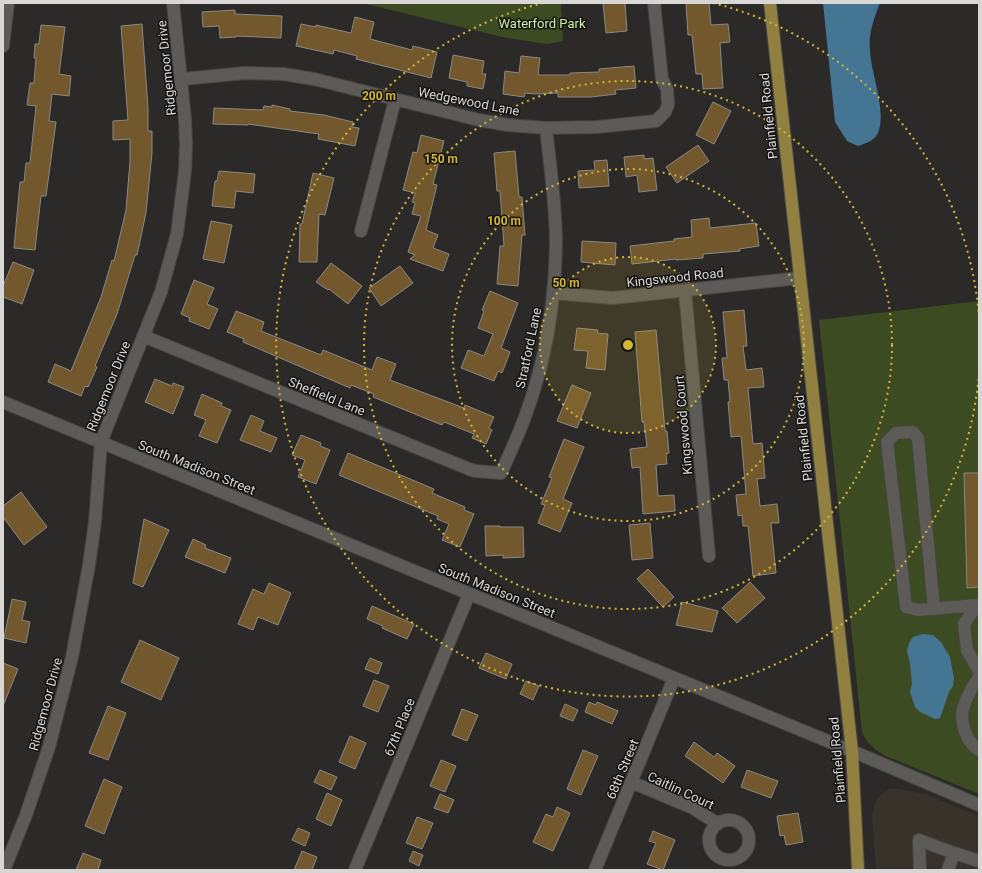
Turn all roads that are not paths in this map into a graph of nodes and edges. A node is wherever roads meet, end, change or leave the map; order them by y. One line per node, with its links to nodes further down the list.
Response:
1 (8, 3): 5 (street)
2 (174, 3): 6 (street, Ridgemoor Drive)
3 (654, 3): 8 (street, Wedgewood Lane)
4 (770, 3): 10 (main road, Plainfield Road)
5 (3, 46)
6 (182, 79): 7 (street, Wedgewood Lane); 13 (street, Ridgemoor Drive)
7 (394, 100): 8 (street, Wedgewood Lane); 9 (street)
8 (546, 128): 12 (street, Stratford Lane)
9 (361, 231)
10 (799, 278): 11 (street, Kingswood Road); 25 (main road, Plainfield Road)
11 (685, 290): 12 (street, Kingswood Road); 17 (street, Kingswood Court)
12 (553, 293): 16 (street, Stratford Lane)
13 (144, 336): 15 (street, Ridgemoor Drive); 16 (street, Sheffield Lane)
14 (3, 402): 15 (street, South Madison Street)
15 (100, 442): 18 (street, South Madison Street); 31 (street, Ridgemoor Drive)
16 (501, 473)
17 (709, 556)
18 (469, 594): 23 (street, South Madison Street); 32 (street, 67th Place)
19 (978, 604): 20 (street); 21 (street)
20 (934, 609): 20 (street)
21 (979, 671)
22 (979, 677): 24 (street)
23 (674, 678): 25 (street, South Madison Street); 26 (street, 68th Street)
24 (979, 750)
25 (852, 751): 27 (street, South Madison Street); 34 (main road, Plainfield Road)
26 (631, 782): 28 (street, Caitlin Court); 33 (street, 68th Street)
27 (979, 805)
28 (718, 824)
29 (954, 853): 30 (street); 35 (street); 36 (street)
30 (979, 861)
31 (4, 870)
32 (355, 870)
33 (595, 870)
34 (858, 870)
35 (920, 870)
36 (948, 870)

